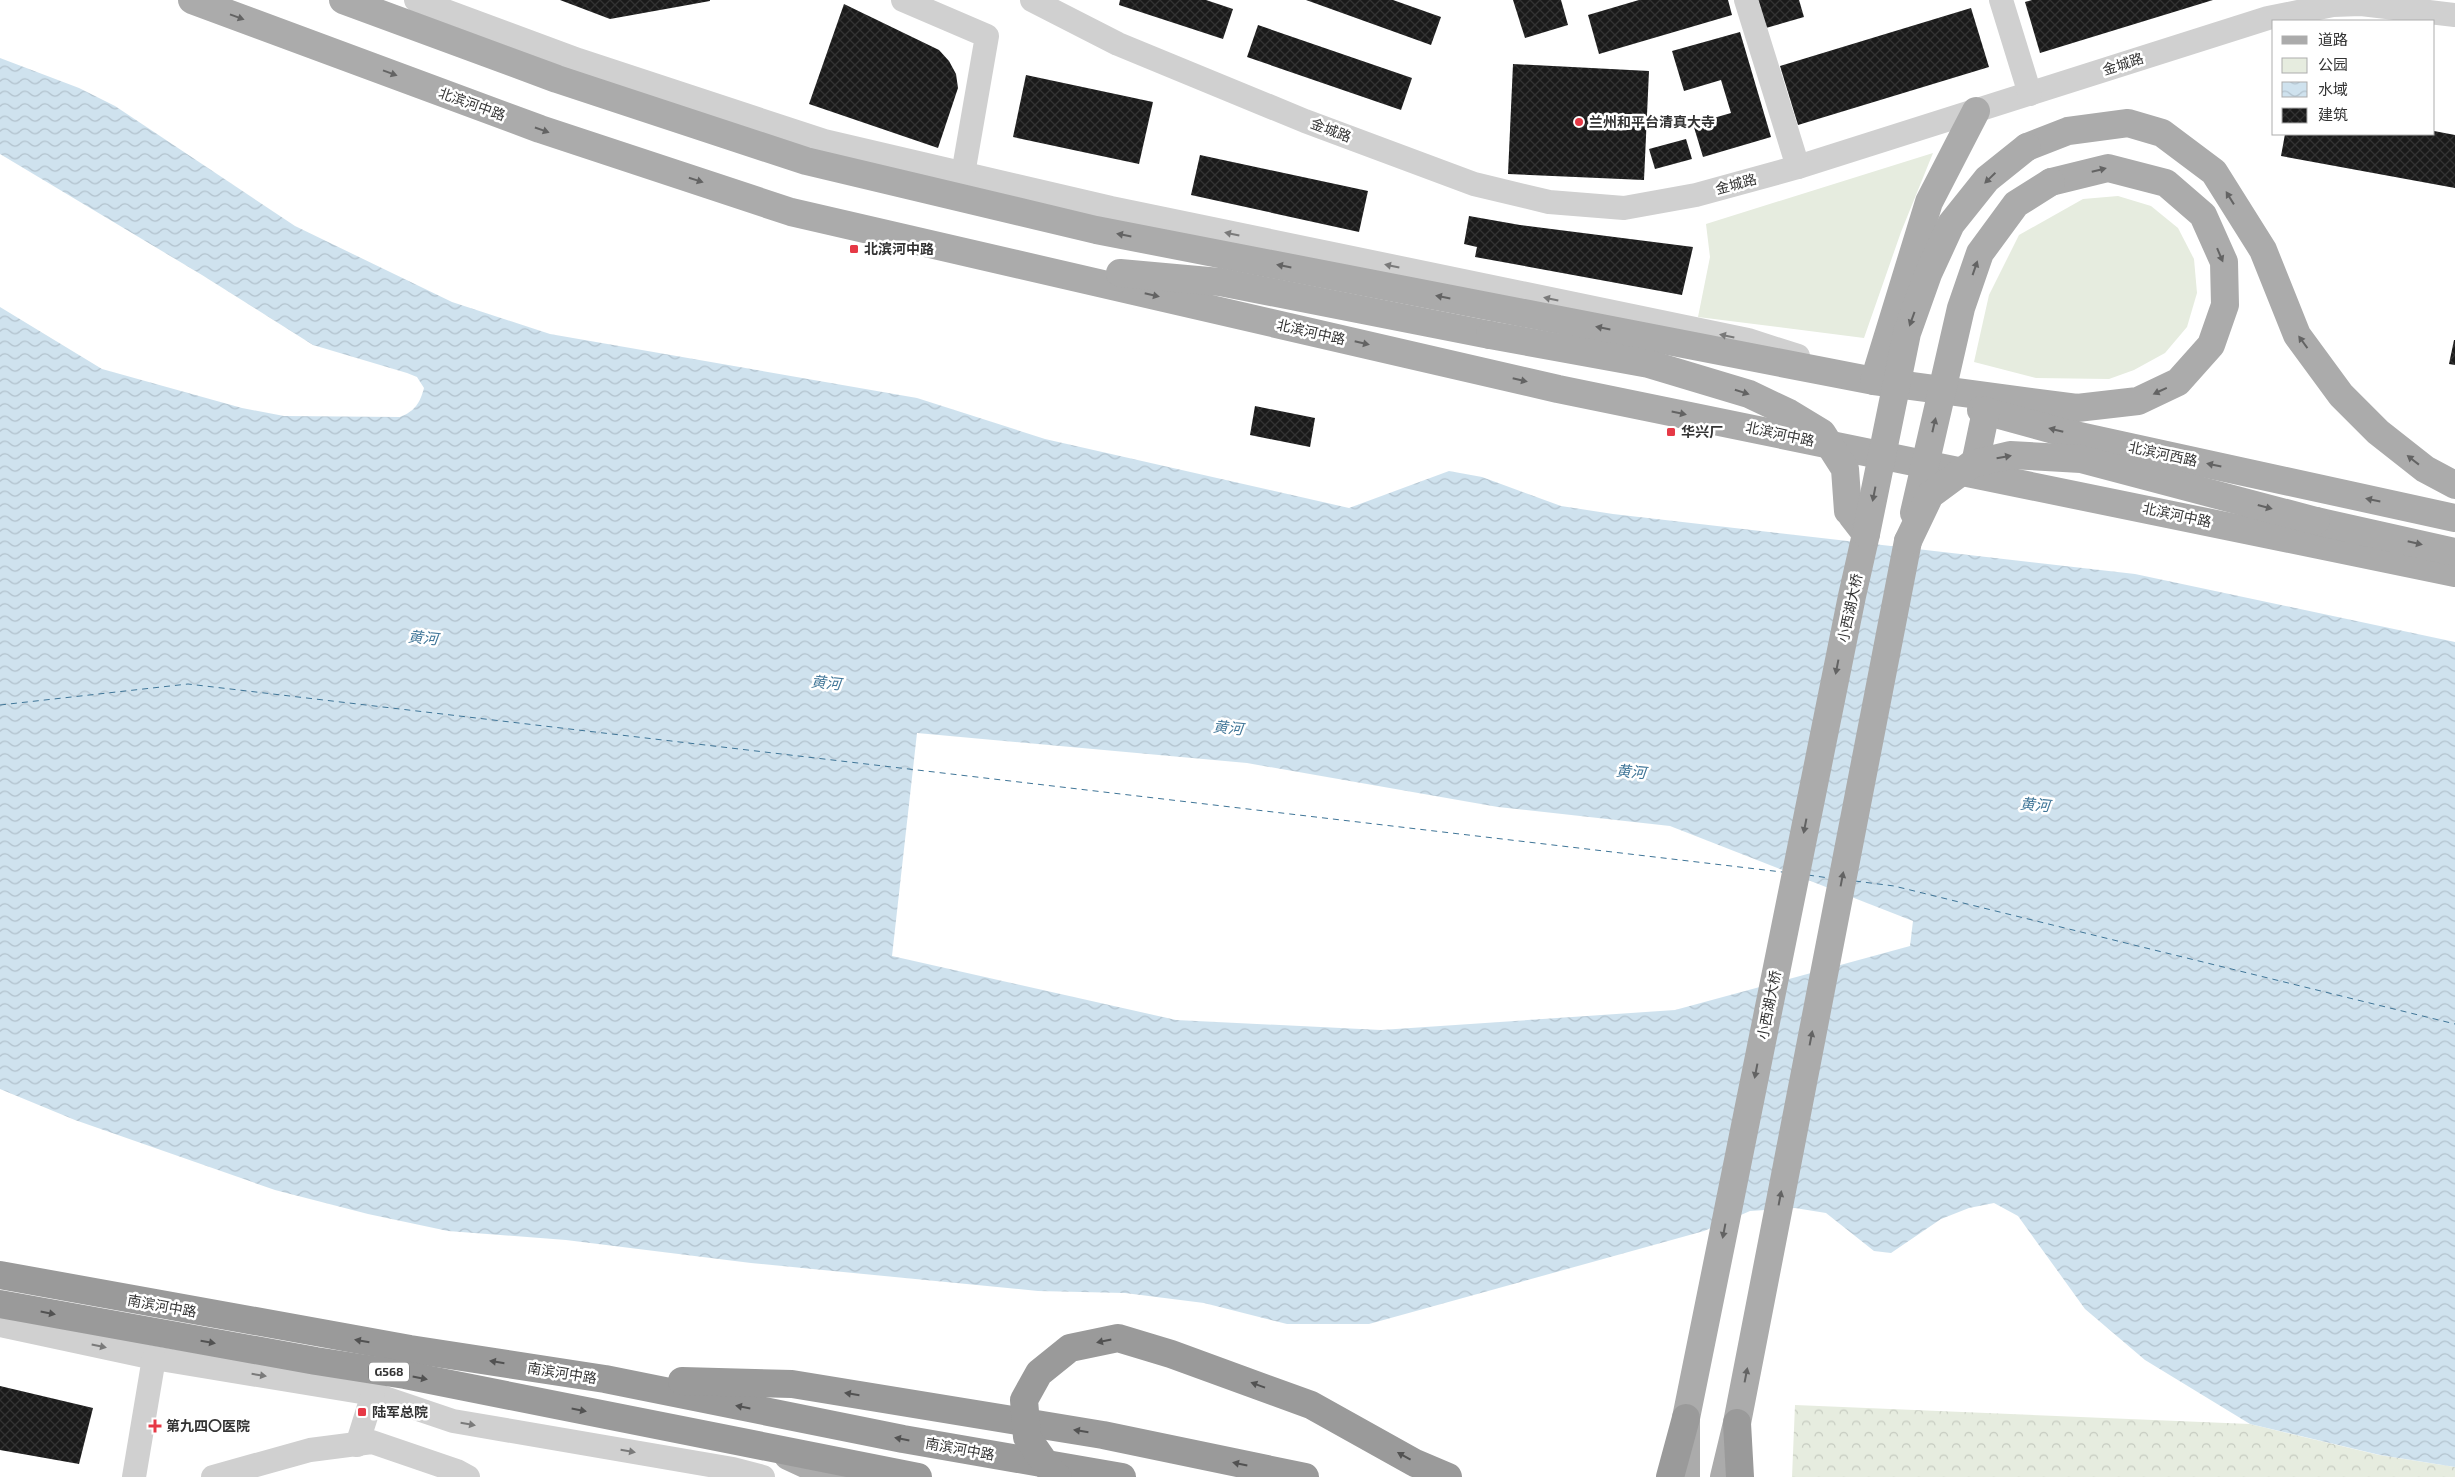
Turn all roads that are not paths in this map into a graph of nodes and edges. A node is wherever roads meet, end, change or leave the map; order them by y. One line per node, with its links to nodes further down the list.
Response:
1 (192, 0): 13 (main road, 北滨河中路, one-way to 13)
2 (343, 0): 14 (main road, one-way to 2)
3 (416, 0): 12 (street)
4 (903, 0): 12 (street)
5 (1032, 0): 11 (street, 金城路)
6 (1746, 0): 11 (street)
7 (2001, 0): 9 (street)
8 (2455, 15): 9 (street, 金城路)
9 (2030, 94): 10 (street, 金城路)
10 (1976, 111): 11 (street, 金城路); 14 (main road)
11 (1798, 168)
12 (963, 174): 14 (street, one-way to 12)
13 (1019, 264): 16 (main road, 北滨河中路, one-way to 16); 19 (main road, one-way to 19, bridge)
14 (1874, 381): 15 (main road, 北滨河西路); 20 (main road, one-way to 14, bridge)
15 (1986, 411): 16 (main road); 18 (main road, 北滨河西路, one-way to 15)
16 (1973, 473): 22 (main road, 北滨河中路)
17 (2455, 485): 19 (main road, 小西湖大桥, one-way to 19, bridge)
18 (2455, 518)
19 (1866, 534): 29 (main road, 小西湖大桥, one-way to 29)
20 (1908, 541): 21 (main road, one-way to 21, bridge); 30 (main road, one-way to 20)
21 (2455, 552)
22 (2455, 573)
23 (0, 1275): 27 (highway, 南滨河中路 / G568, one-way to 23)
24 (0, 1304): 32 (highway, 南滨河中路 / G568, one-way to 32)
25 (0, 1325): 26 (street, one-way to 26)
26 (154, 1358): 28 (street, one-way to 28); 34 (street)
27 (605, 1379): 41 (highway, 南滨河中路 / G568, one-way to 27); 42 (highway, one-way to 27)
28 (373, 1394): 31 (street); 33 (street, one-way to 33)
29 (1686, 1418): 44 (highway); 45 (main road, 小西湖大桥)
30 (1737, 1423): 46 (main road); 47 (highway)
31 (357, 1445): 35 (street); 36 (street)
32 (775, 1450): 38 (main road); 39 (highway, 南滨河中路 / G568)
33 (733, 1473): 37 (street)
34 (134, 1477)
35 (213, 1477)
36 (468, 1477)
37 (763, 1477)
38 (833, 1477)
39 (918, 1477)
40 (1058, 1477): 43 (highway, one-way to 40, bridge)
41 (1122, 1477)
42 (1305, 1477)
43 (1448, 1477)
44 (1670, 1477)
45 (1686, 1477)
46 (1724, 1477)
47 (1740, 1477)

